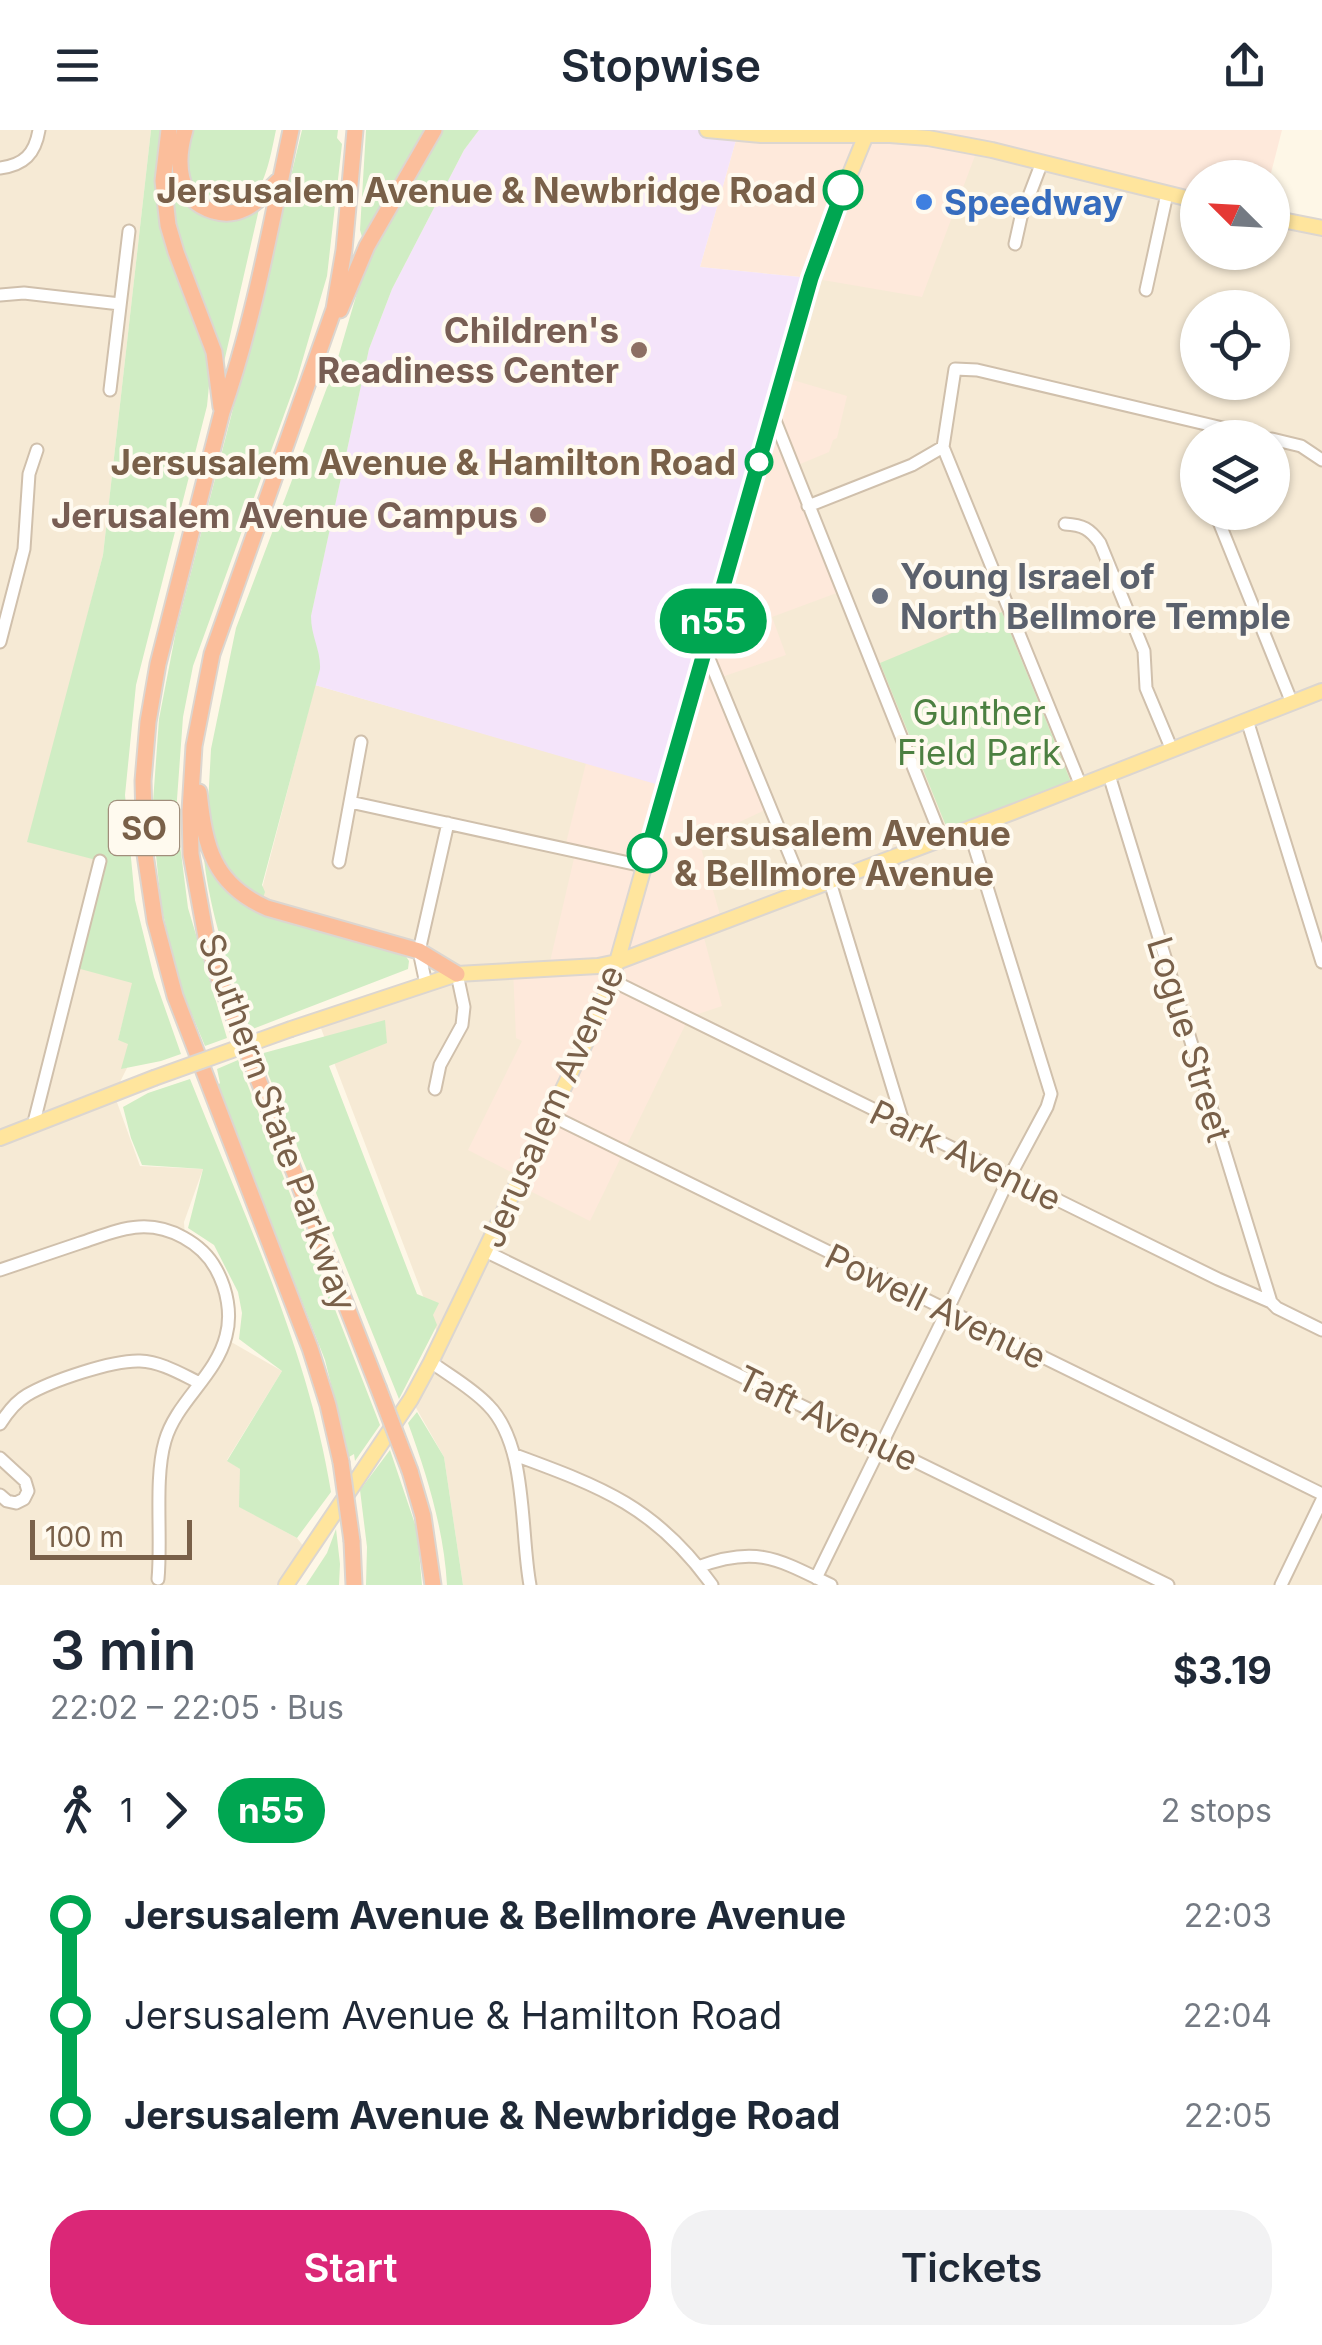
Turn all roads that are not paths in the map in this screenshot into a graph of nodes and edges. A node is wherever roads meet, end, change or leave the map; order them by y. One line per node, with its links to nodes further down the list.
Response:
1 (40, 130): 10 (street)
2 (169, 130): 23 (highway)
3 (185, 130): 11 (highway)
4 (291, 130): 11 (highway, Southern State Parkway / SO)
5 (355, 130): 22 (highway, Southern State Parkway / SO)
6 (434, 130): 22 (highway)
7 (707, 130): 8 (main road)
8 (867, 133): 9 (main road); 24 (main road, Jerusalem Avenue)
9 (1042, 162): 12 (main road); 17 (street)
10 (0, 168)
11 (281, 178): 23 (highway, Southern State Parkway / SO)
12 (1166, 194): 13 (main road); 18 (street)
13 (1180, 197)
14 (1290, 222): 15 (main road)
15 (1322, 228)
16 (130, 231): 20 (street)
17 (1015, 244)
18 (1146, 290)
19 (0, 296): 20 (street)
20 (120, 304): 21 (street)
21 (110, 390)
22 (304, 397): 39 (highway, Southern State Parkway / SO)
23 (222, 412): 83 (highway, Southern State Parkway / SO, bridge)
24 (772, 414): 30 (street); 34 (main road, Jerusalem Avenue)
25 (1180, 423): 27 (street)
26 (1290, 444): 29 (street)
27 (943, 448): 30 (street); 42 (street)
28 (37, 450): 33 (street)
29 (1322, 460)
30 (808, 506): 46 (street)
31 (1066, 524): 40 (street)
32 (1222, 530): 36 (street)
33 (0, 642)
34 (705, 649): 49 (main road, Jerusalem Avenue); 51 (street)
35 (1322, 691): 36 (main road)
36 (1292, 703): 37 (main road)
37 (1247, 720): 40 (main road); 54 (street)
38 (361, 742): 43 (street)
39 (194, 746): 52 (highway); 84 (highway, Southern State Parkway / SO, bridge)
40 (1172, 750): 41 (main road)
41 (1109, 775): 42 (main road); 66 (street, Logue Street)
42 (1081, 786): 45 (main road)
43 (350, 802): 44 (street); 48 (street)
44 (448, 823): 49 (street); 52 (street)
45 (969, 829): 46 (main road); 63 (street)
46 (942, 839): 50 (main road)
47 (100, 861): 61 (street)
48 (339, 862)
49 (643, 866): 53 (main road, Jerusalem Avenue)
50 (830, 882): 51 (main road); 60 (street)
51 (805, 892): 53 (main road)
52 (419, 951): 55 (highway); 57 (street)
53 (617, 962): 55 (main road); 56 (main road, Jerusalem Avenue)
54 (1322, 962)
55 (457, 974): 57 (main road); 58 (street)
56 (611, 980): 59 (main road, Jerusalem Avenue); 60 (street, Park Avenue)
57 (426, 984): 61 (main road, bridge)
58 (435, 1090)
59 (552, 1116): 64 (main road, Jerusalem Avenue); 67 (street, Powell Avenue)
60 (904, 1125): 63 (street, Park Avenue)
61 (33, 1126): 62 (main road)
62 (0, 1138)
63 (1010, 1176): 66 (street, Park Avenue); 67 (street)
64 (487, 1252): 69 (main road, Jerusalem Avenue); 72 (street, Taft Avenue)
65 (0, 1270): 70 (street)
66 (1271, 1302): 68 (street, Park Avenue)
67 (947, 1311): 72 (street); 78 (street, Powell Avenue)
68 (1322, 1330)
69 (432, 1362): 73 (street); 82 (main road, Jerusalem Avenue)
70 (200, 1383): 71 (street); 81 (street)
71 (0, 1424)
72 (882, 1444): 80 (street); 88 (street, Taft Avenue)
73 (515, 1455): 75 (street); 76 (street)
74 (0, 1458): 77 (street)
75 (549, 1468): 76 (street); 79 (street)
76 (518, 1481): 85 (street)
77 (0, 1495)
78 (1322, 1497): 89 (street)
79 (698, 1566): 80 (street); 86 (street)
80 (816, 1578): 87 (street)
81 (157, 1583)
82 (286, 1585)
83 (354, 1585)
84 (433, 1585)
85 (530, 1585)
86 (712, 1585)
87 (831, 1585)
88 (1168, 1585)
89 (1281, 1585)

